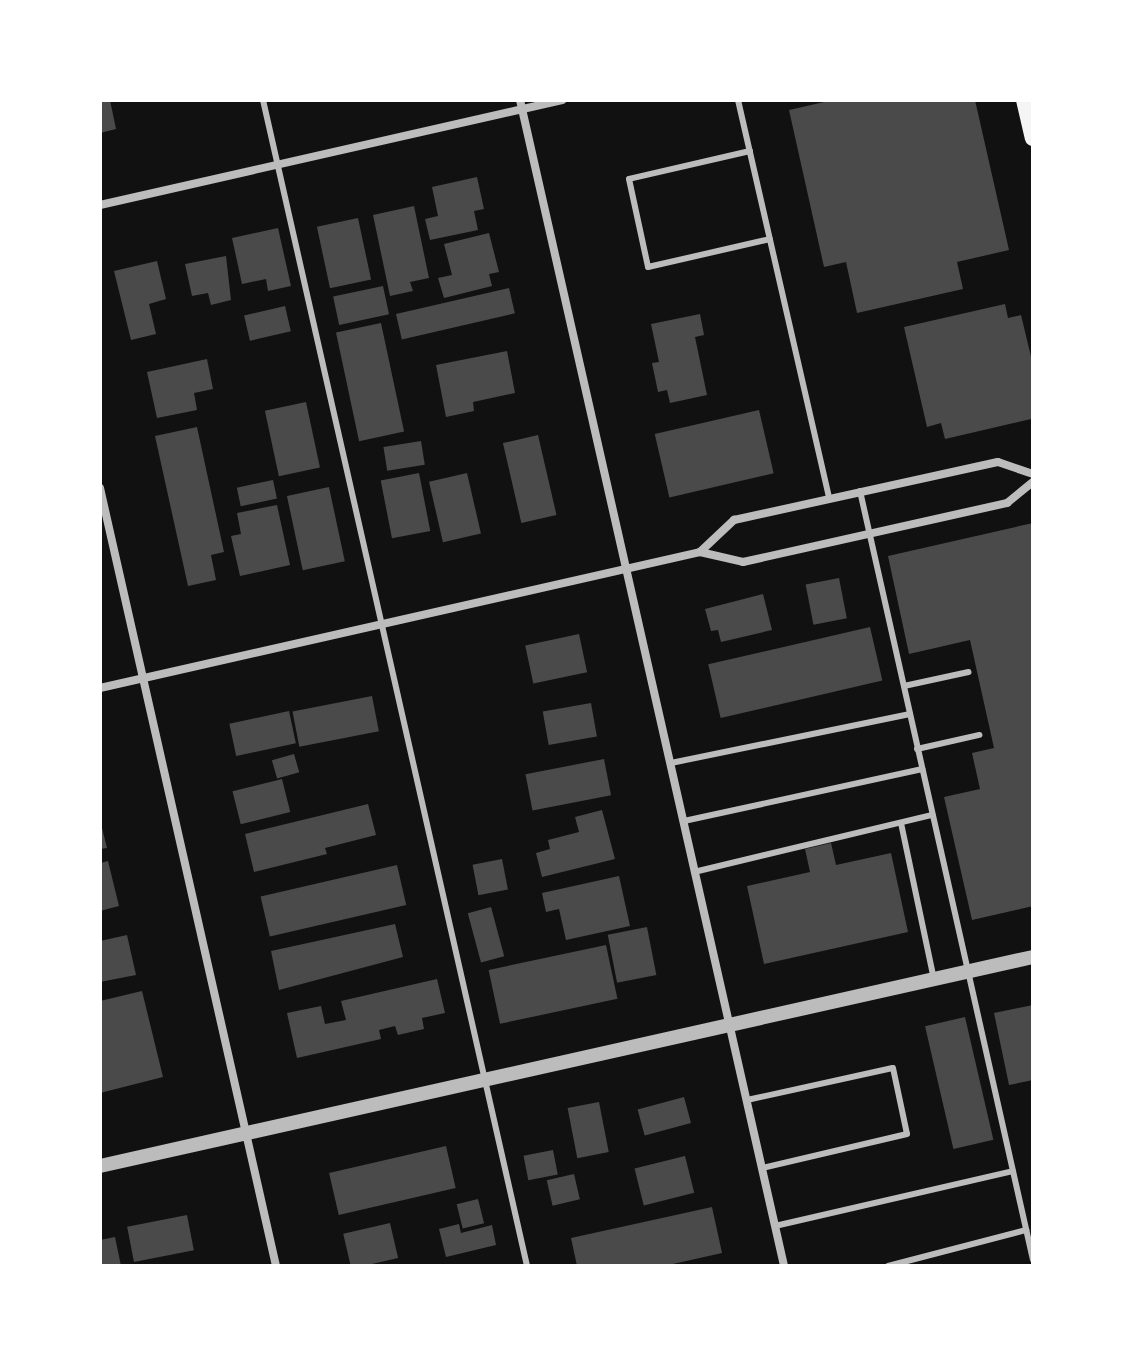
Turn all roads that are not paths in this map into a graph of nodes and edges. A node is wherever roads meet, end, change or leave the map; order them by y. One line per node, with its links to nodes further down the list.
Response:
1 (263, 100): 8 (lane)
2 (562, 100): 5 (street)
3 (738, 100): 7 (lane)
4 (1024, 100): 6 (main road)
5 (521, 104): 8 (street); 18 (street)
6 (1033, 138)
7 (750, 151): 10 (lane); 10 (lane)
8 (278, 166): 9 (street); 19 (lane)
9 (100, 205)
10 (770, 239): 15 (lane)
11 (1033, 474): 14 (street)
12 (1033, 482): 16 (street)
13 (100, 488): 21 (street)
14 (860, 491): 15 (street); 16 (lane)
15 (829, 498): 17 (street)
16 (870, 534): 17 (street); 22 (lane)
17 (700, 552): 18 (street)
18 (627, 569): 19 (street); 27 (street)
19 (382, 625): 21 (street); 37 (lane)
20 (969, 672): 22 (lane)
21 (143, 678): 23 (street); 39 (street)
22 (904, 686): 24 (lane)
23 (100, 688)
24 (910, 714): 26 (lane); 27 (lane)
25 (979, 735): 26 (lane)
26 (917, 749): 28 (lane)
27 (671, 763): 30 (street)
28 (922, 769): 29 (lane); 30 (lane)
29 (932, 815): 31 (lane); 34 (lane)
30 (684, 821): 32 (street)
31 (901, 823): 32 (lane); 35 (lane)
32 (694, 872): 36 (street)
33 (1033, 957): 34 (street)
34 (967, 973): 35 (street); 42 (lane)
35 (934, 980): 36 (street)
36 (730, 1026): 37 (street); 38 (street)
37 (485, 1080): 39 (street); 47 (lane)
38 (747, 1100): 41 (street); 41 (lane)
39 (246, 1133): 40 (street); 46 (street)
40 (100, 1166)
41 (762, 1168): 43 (street)
42 (1013, 1171): 43 (lane); 44 (lane)
43 (775, 1226): 48 (street)
44 (1026, 1230): 45 (lane); 49 (lane)
45 (1033, 1260)
46 (276, 1266)
47 (527, 1266)
48 (784, 1266)
49 (888, 1266)

